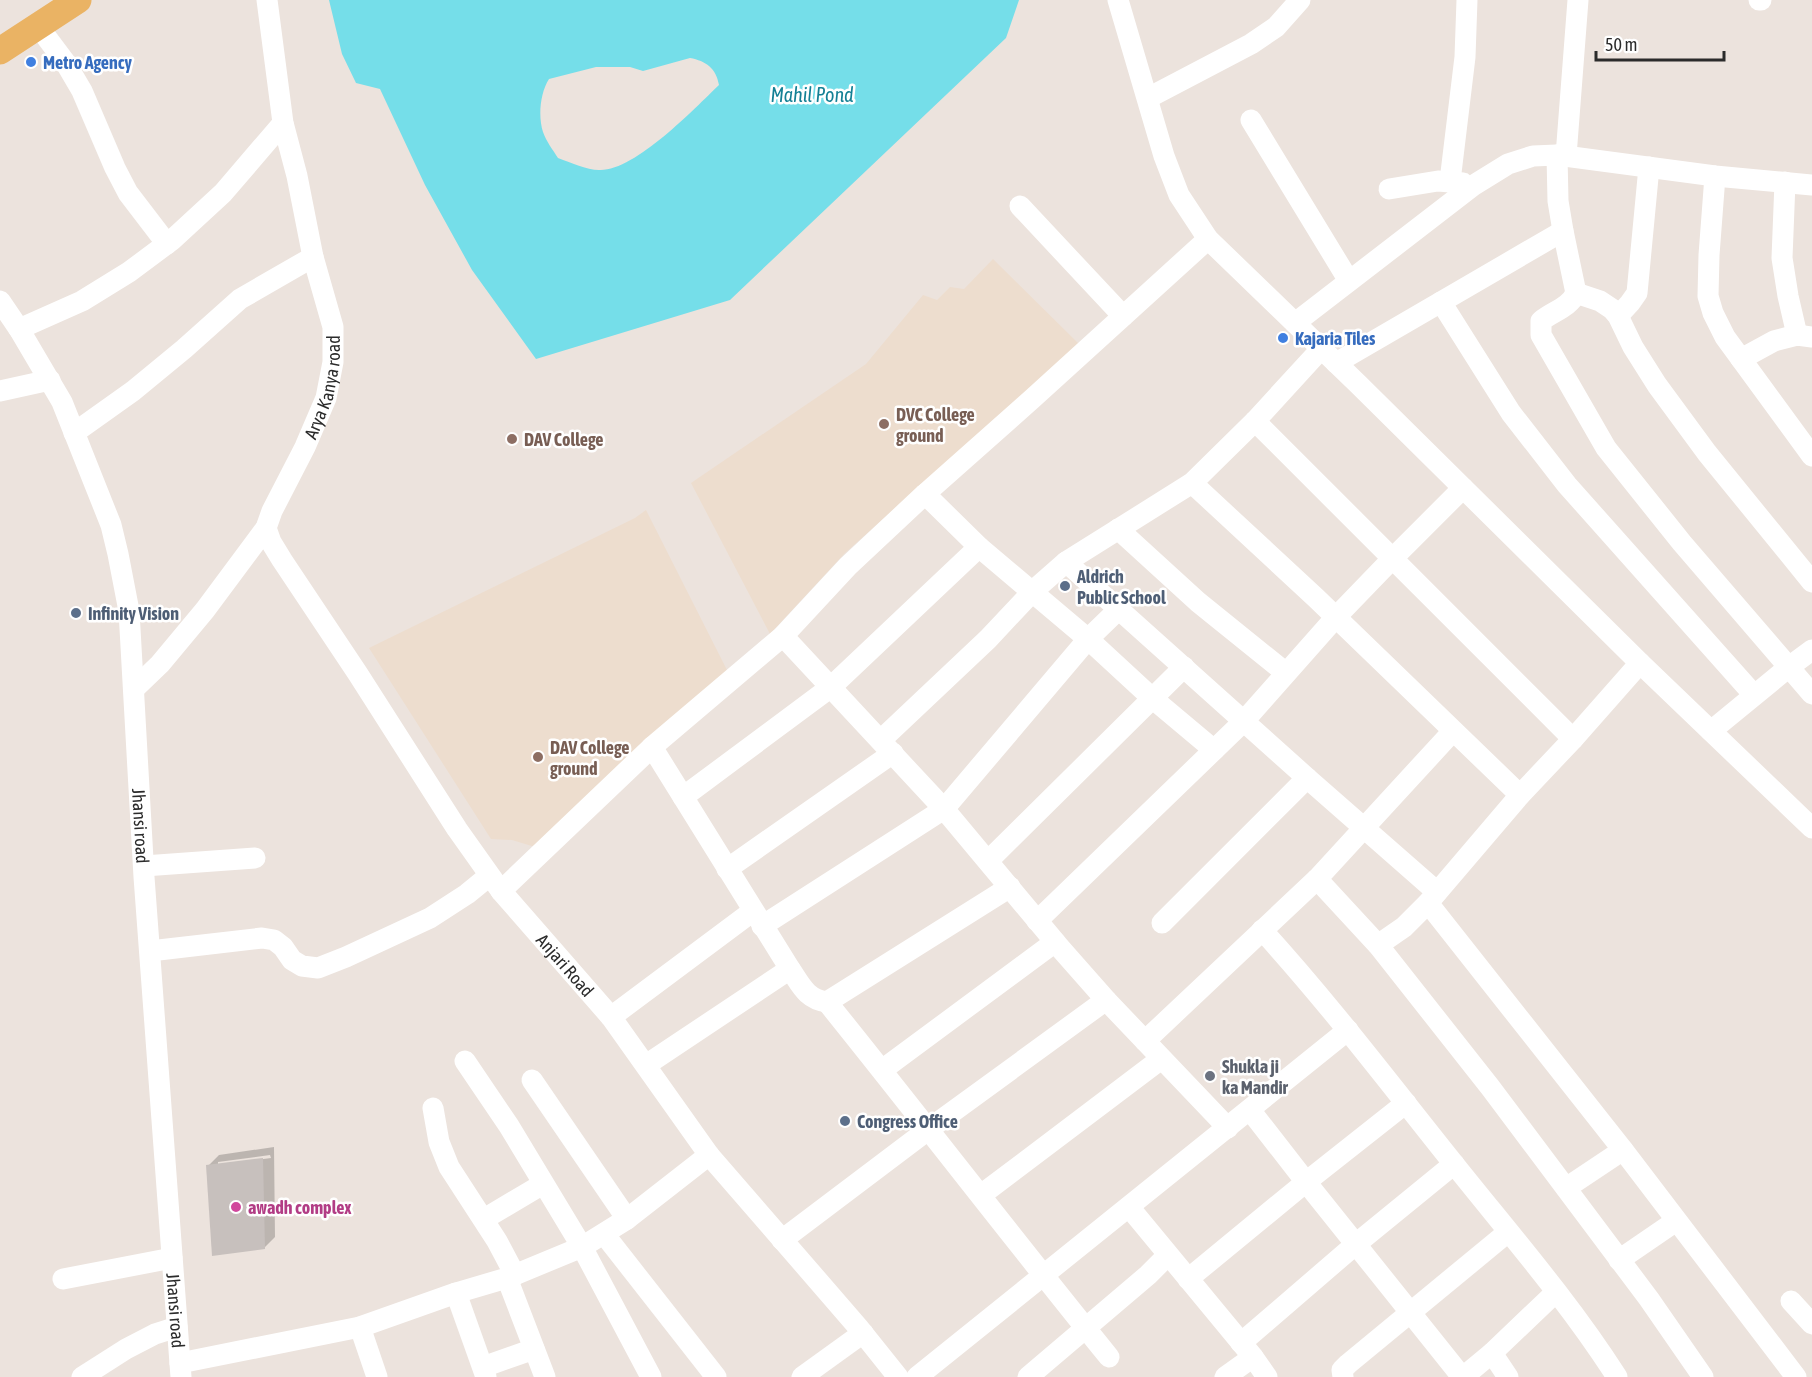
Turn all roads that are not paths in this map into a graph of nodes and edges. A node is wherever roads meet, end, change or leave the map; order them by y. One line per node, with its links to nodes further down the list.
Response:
1 (78, 0): 7 (main road)
2 (267, 0): 11 (street, Arya Kanya road)
3 (1118, 0): 9 (street)
4 (1300, 0): 9 (street)
5 (1467, 0): 15 (street)
6 (1578, 0): 12 (street)
7 (38, 26): 8 (main road); 23 (street)
8 (0, 51)
9 (1148, 98): 22 (street)
10 (1251, 120): 25 (street)
11 (283, 123): 23 (street); 24 (street, Arya Kanya road)
12 (1562, 155): 13 (street); 17 (street); 21 (street)
13 (1649, 167): 14 (street); 30 (street)
14 (1715, 176): 16 (street); 35 (street)
15 (1450, 181): 17 (street); 19 (street)
16 (1785, 182): 18 (street); 33 (street)
17 (1474, 185): 25 (street)
18 (1812, 185)
19 (1389, 189)
20 (1020, 206): 29 (street)
21 (1563, 231): 26 (street); 28 (street)
22 (1208, 239): 29 (street); 31 (street)
23 (167, 244): 32 (street)
24 (313, 256): 39 (street); 44 (street, Arya Kanya road)
25 (1349, 281): 31 (street)
26 (1576, 293): 30 (street); 58 (street)
27 (0, 301): 32 (street, Jhansi road)
28 (1441, 302): 34 (street); 63 (street)
29 (1123, 316): 43 (street)
30 (1618, 316): 49 (street)
31 (1295, 323): 34 (street)
32 (19, 329): 36 (street, Jhansi road)
33 (1805, 336): 35 (street)
34 (1328, 356): 38 (street); 42 (street)
35 (1742, 359): 40 (street)
36 (50, 380): 37 (street); 39 (street, Jhansi road)
37 (0, 391)
38 (1255, 421): 41 (street); 47 (street)
39 (74, 433): 61 (street, Jhansi road)
40 (1812, 456)
41 (1192, 483): 45 (street); 52 (street)
42 (1463, 488): 47 (street); 56 (street)
43 (925, 494): 46 (street); 53 (street)
44 (266, 528): 61 (street, Arya Kanya road); 83 (street, Anjari Road)
45 (1118, 529): 48 (street); 59 (street)
46 (979, 547): 50 (street); 60 (street)
47 (1392, 559): 52 (street); 68 (street)
48 (1066, 562): 50 (street); 51 (street)
49 (1812, 582)
50 (1033, 591): 54 (street); 69 (street)
51 (1119, 609): 54 (street); 57 (street)
52 (1336, 617): 59 (street); 66 (street)
53 (783, 636): 60 (street); 70 (street)
54 (1088, 639): 64 (street); 75 (street)
55 (1812, 650): 58 (street)
56 (1640, 663): 67 (street); 68 (street)
57 (1184, 667): 64 (street); 65 (street)
58 (1789, 667): 62 (street); 63 (street)
59 (1286, 673): 65 (street)
60 (831, 687): 69 (street); 74 (street)
61 (134, 689): 80 (street, Jhansi road)
62 (1812, 694)
63 (1754, 695): 67 (street)
64 (1152, 698): 71 (street); 79 (street)
65 (1244, 721): 71 (street); 72 (street)
66 (1454, 730): 73 (street); 76 (street)
67 (1711, 731): 77 (street)
68 (1573, 739): 73 (street)
69 (887, 746): 75 (street); 81 (street)
70 (652, 747): 74 (street); 83 (street)
71 (1214, 750): 87 (street)
72 (1306, 778): 76 (street); 88 (street)
73 (1520, 795): 85 (street)
74 (683, 797): 81 (street)
75 (944, 808): 79 (street); 86 (street)
76 (1364, 828): 82 (street); 85 (street)
77 (1812, 828)
78 (255, 858): 80 (street)
79 (988, 861): 84 (street)
80 (144, 866): 92 (street, Jhansi road)
81 (727, 869): 86 (street)
82 (1317, 879): 89 (street); 91 (street)
83 (495, 884): 92 (street); 96 (street, Anjari Road)
84 (1010, 887): 87 (street); 95 (street)
85 (1432, 898): 91 (street); 109 (street)
86 (758, 918): 93 (street); 96 (street)
87 (1037, 921): 90 (street)
88 (1162, 922)
89 (1262, 930): 97 (street); 98 (street)
90 (1055, 942): 94 (street); 102 (street)
91 (1378, 945): 114 (street)
92 (150, 951): 126 (street, Jhansi road)
93 (790, 969): 95 (street); 101 (street)
94 (1106, 1000): 98 (street); 108 (street)
95 (827, 1002): 102 (street)
96 (611, 1017): 101 (street, Anjari Road)
97 (1348, 1030): 104 (street); 106 (street)
98 (1145, 1041): 99 (street)
99 (1161, 1059): 107 (street); 115 (street)
100 (465, 1061): 113 (street)
101 (646, 1065): 110 (street, Anjari Road)
102 (882, 1070): 108 (street)
103 (532, 1080): 118 (street)
104 (1406, 1103): 111 (street); 112 (street)
105 (433, 1108): 117 (street)
106 (1250, 1110): 107 (street); 112 (street)
107 (1228, 1128): 116 (street)
108 (929, 1129): 115 (street); 122 (street)
109 (1623, 1150): 114 (street); 119 (street)
110 (709, 1155): 118 (street); 122 (street, Anjari Road)
111 (1454, 1164): 120 (street); 123 (street)
112 (1305, 1182): 123 (street); 130 (street)
113 (543, 1184): 117 (street); 124 (street)
114 (1566, 1188): 127 (street)
115 (981, 1195): 129 (street)
116 (1129, 1207): 125 (street); 129 (street)
117 (484, 1220): 128 (street)
118 (627, 1220): 121 (street)
119 (1676, 1221): 127 (street); 163 (street)
120 (1508, 1232): 132 (street); 135 (street)
121 (604, 1234): 124 (street); 151 (street)
122 (782, 1240): 140 (street, Anjari Road)
123 (1356, 1244): 135 (street); 142 (street)
124 (582, 1247): 128 (street); 150 (street)
125 (1168, 1255): 130 (street); 139 (street)
126 (172, 1258): 131 (street); 137 (street, Jhansi road)
127 (1619, 1260): 162 (street)
128 (511, 1276): 133 (street); 141 (street)
129 (1043, 1276): 139 (street); 154 (street)
130 (1188, 1279): 142 (street)
131 (63, 1280)
132 (1556, 1292): 143 (street); 161 (street)
133 (456, 1293): 138 (street); 146 (street)
134 (1791, 1301): 136 (street)
135 (1411, 1313): 158 (street); 159 (street)
136 (1812, 1324)
137 (177, 1327): 145 (street, Jhansi road); 147 (street)
138 (360, 1327): 145 (street); 148 (street)
139 (1085, 1328): 144 (street); 155 (street)
140 (862, 1333): 152 (street); 153 (street, Anjari Road)
141 (534, 1348): 146 (street); 149 (street)
142 (1247, 1350): 156 (street); 157 (street)
143 (1492, 1353): 159 (street); 160 (street)
144 (1109, 1358)
145 (181, 1370)
146 (484, 1372)
147 (82, 1377)
148 (377, 1377)
149 (545, 1377)
150 (651, 1377)
151 (716, 1377)
152 (802, 1377)
153 (898, 1377)
154 (917, 1377)
155 (1028, 1377)
156 (1225, 1377)
157 (1267, 1377)
158 (1343, 1377)
159 (1462, 1377)
160 (1508, 1377)
161 (1617, 1377)
162 (1703, 1377)
163 (1796, 1377)

